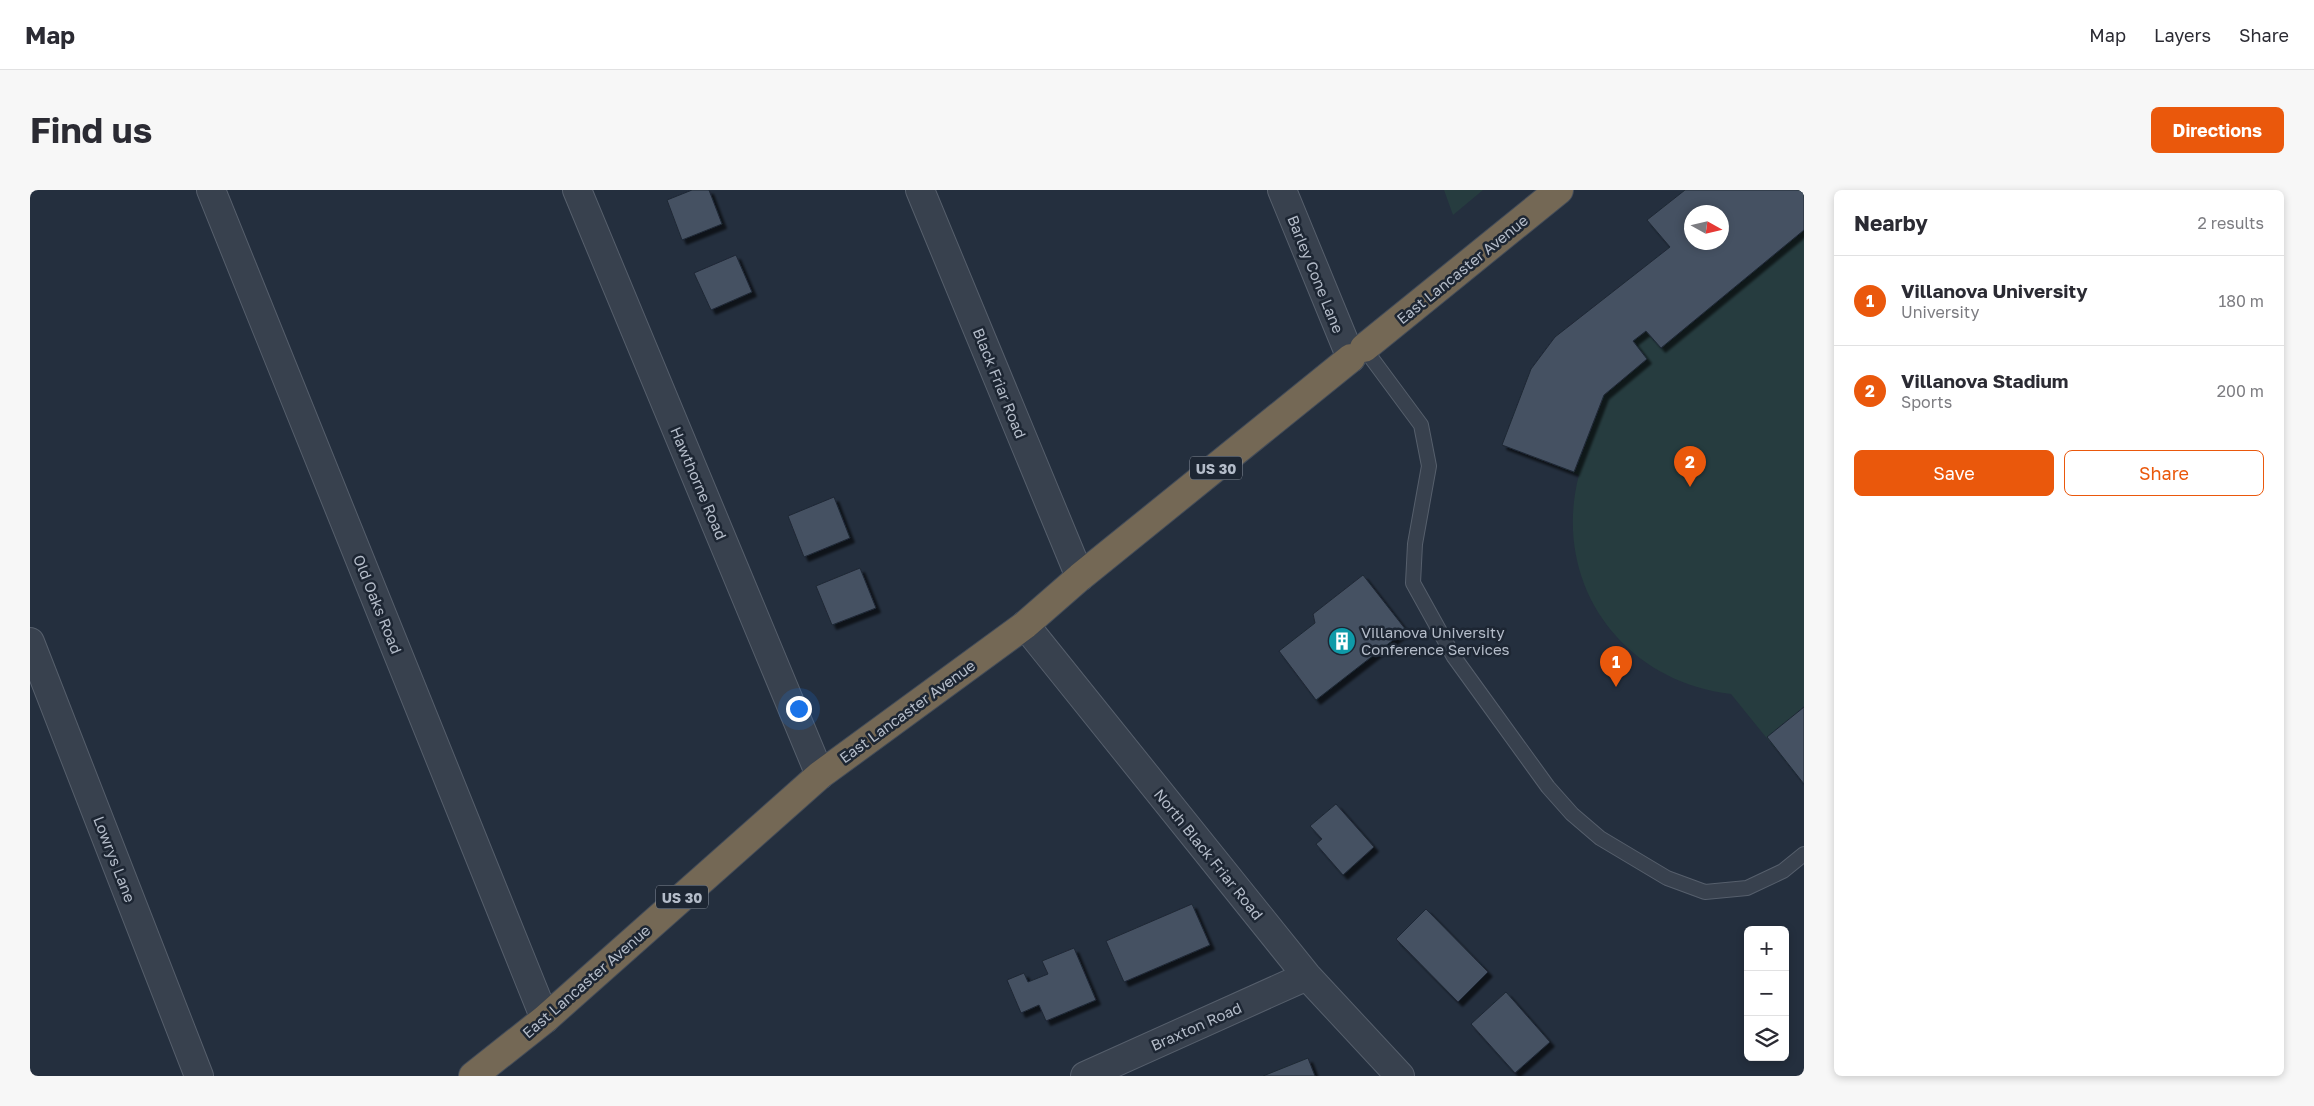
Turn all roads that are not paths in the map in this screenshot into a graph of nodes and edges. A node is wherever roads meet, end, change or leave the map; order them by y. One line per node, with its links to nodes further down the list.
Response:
1 (211, 190): 13 (street, Old Oaks Road)
2 (577, 190): 10 (street, Hawthorne Road)
3 (920, 190): 7 (street, Black Friar Road)
4 (1282, 190): 6 (street, Barley Cone Lane)
5 (1559, 190): 6 (highway, East Lancaster Avenue / US 30)
6 (1357, 353): 7 (highway, East Lancaster Avenue / US 30); 11 (lane)
7 (1080, 576): 8 (highway, East Lancaster Avenue / US 30)
8 (1025, 625): 10 (highway, East Lancaster Avenue / US 30); 12 (street, North Black Friar Road)
9 (30, 642): 14 (street, Lowrys Lane)
10 (820, 775): 13 (highway, East Lancaster Avenue / US 30)
11 (1804, 854)
12 (1307, 976): 16 (street, Braxton Road); 17 (street, North Black Friar Road)
13 (544, 1019): 15 (highway, East Lancaster Avenue / US 30)
14 (199, 1076)
15 (473, 1076)
16 (1085, 1076)
17 (1400, 1076)

